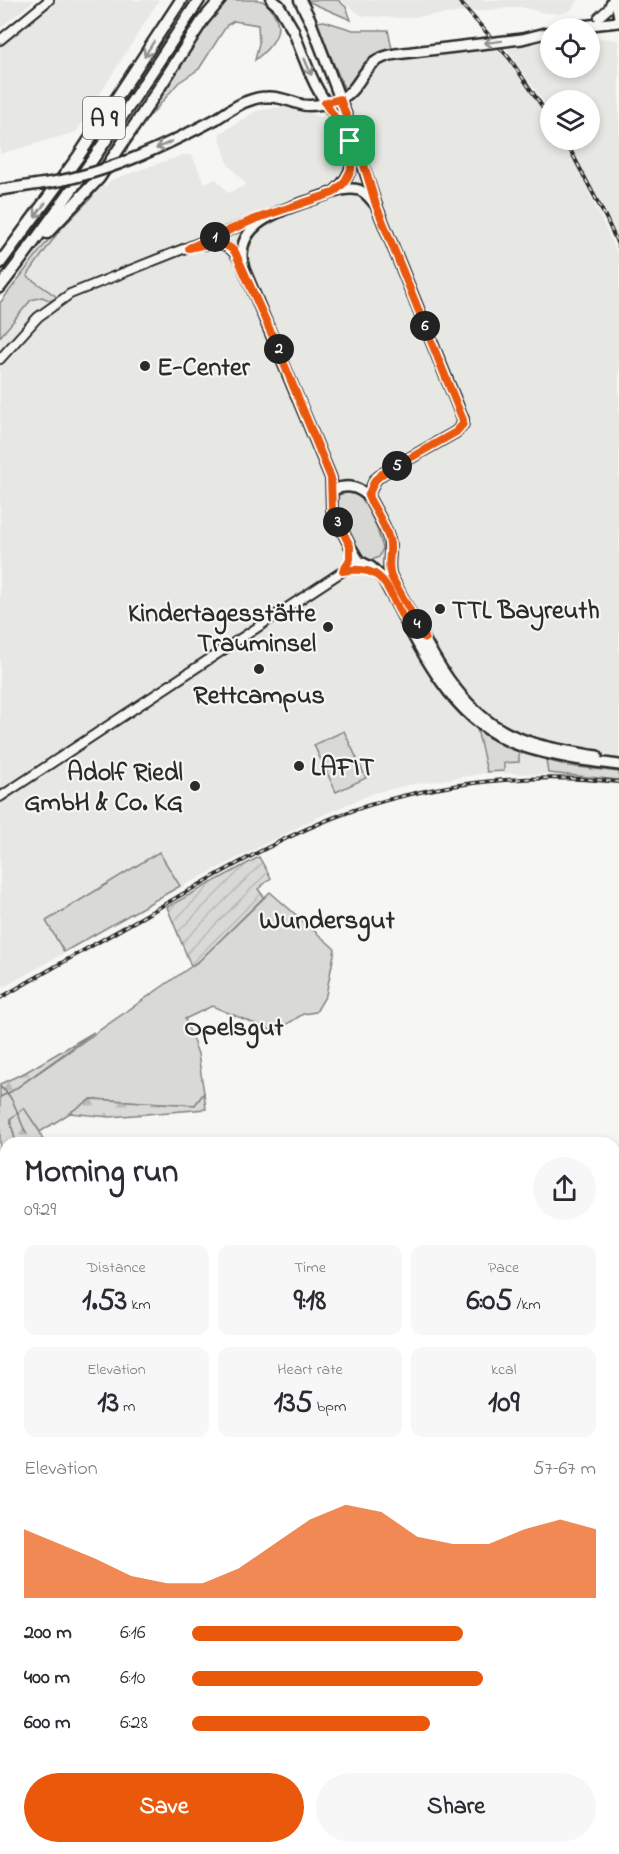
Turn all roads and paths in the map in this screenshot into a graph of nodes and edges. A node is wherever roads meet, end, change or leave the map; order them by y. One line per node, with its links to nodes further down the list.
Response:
1 (49, 0): 14 (street)
2 (181, 0): 23 (highway, A 9, one-way to 23)
3 (198, 0): 21 (highway, A 9)
4 (220, 0): 21 (highway)
5 (272, 0): 12 (highway)
6 (300, 0): 9 (highway)
7 (613, 0): 8 (street); 10 (street)
8 (600, 17)
9 (310, 20): 15 (main road)
10 (619, 20): 11 (main road)
11 (600, 23)
12 (293, 30): 16 (main road, one-way to 16)
13 (540, 34): 15 (main road, one-way to 15, bridge)
14 (0, 40)
15 (340, 99): 16 (main road); 19 (main road)
16 (325, 103): 17 (main road, one-way to 17, bridge); 18 (main road)
17 (0, 190)
18 (333, 193): 19 (main road); 20 (main road)
19 (376, 205): 28 (main road)
20 (268, 216): 22 (street); 24 (main road)
21 (35, 243): 25 (highway, A 9)
22 (189, 248): 24 (street); 26 (street)
23 (0, 263)
24 (244, 269): 27 (main road)
25 (0, 287)
26 (0, 359)
27 (331, 495): 28 (main road); 29 (main road)
28 (368, 496): 30 (main road)
29 (350, 546): 31 (main road); 32 (street)
30 (388, 558): 31 (main road); 35 (main road)
31 (368, 566): 32 (street); 33 (main road)
32 (343, 571): 33 (street); 38 (street)
33 (383, 579): 34 (main road)
34 (410, 627): 35 (main road); 37 (main road)
35 (425, 638): 36 (main road)
36 (619, 759)
37 (619, 765)
38 (0, 797)

